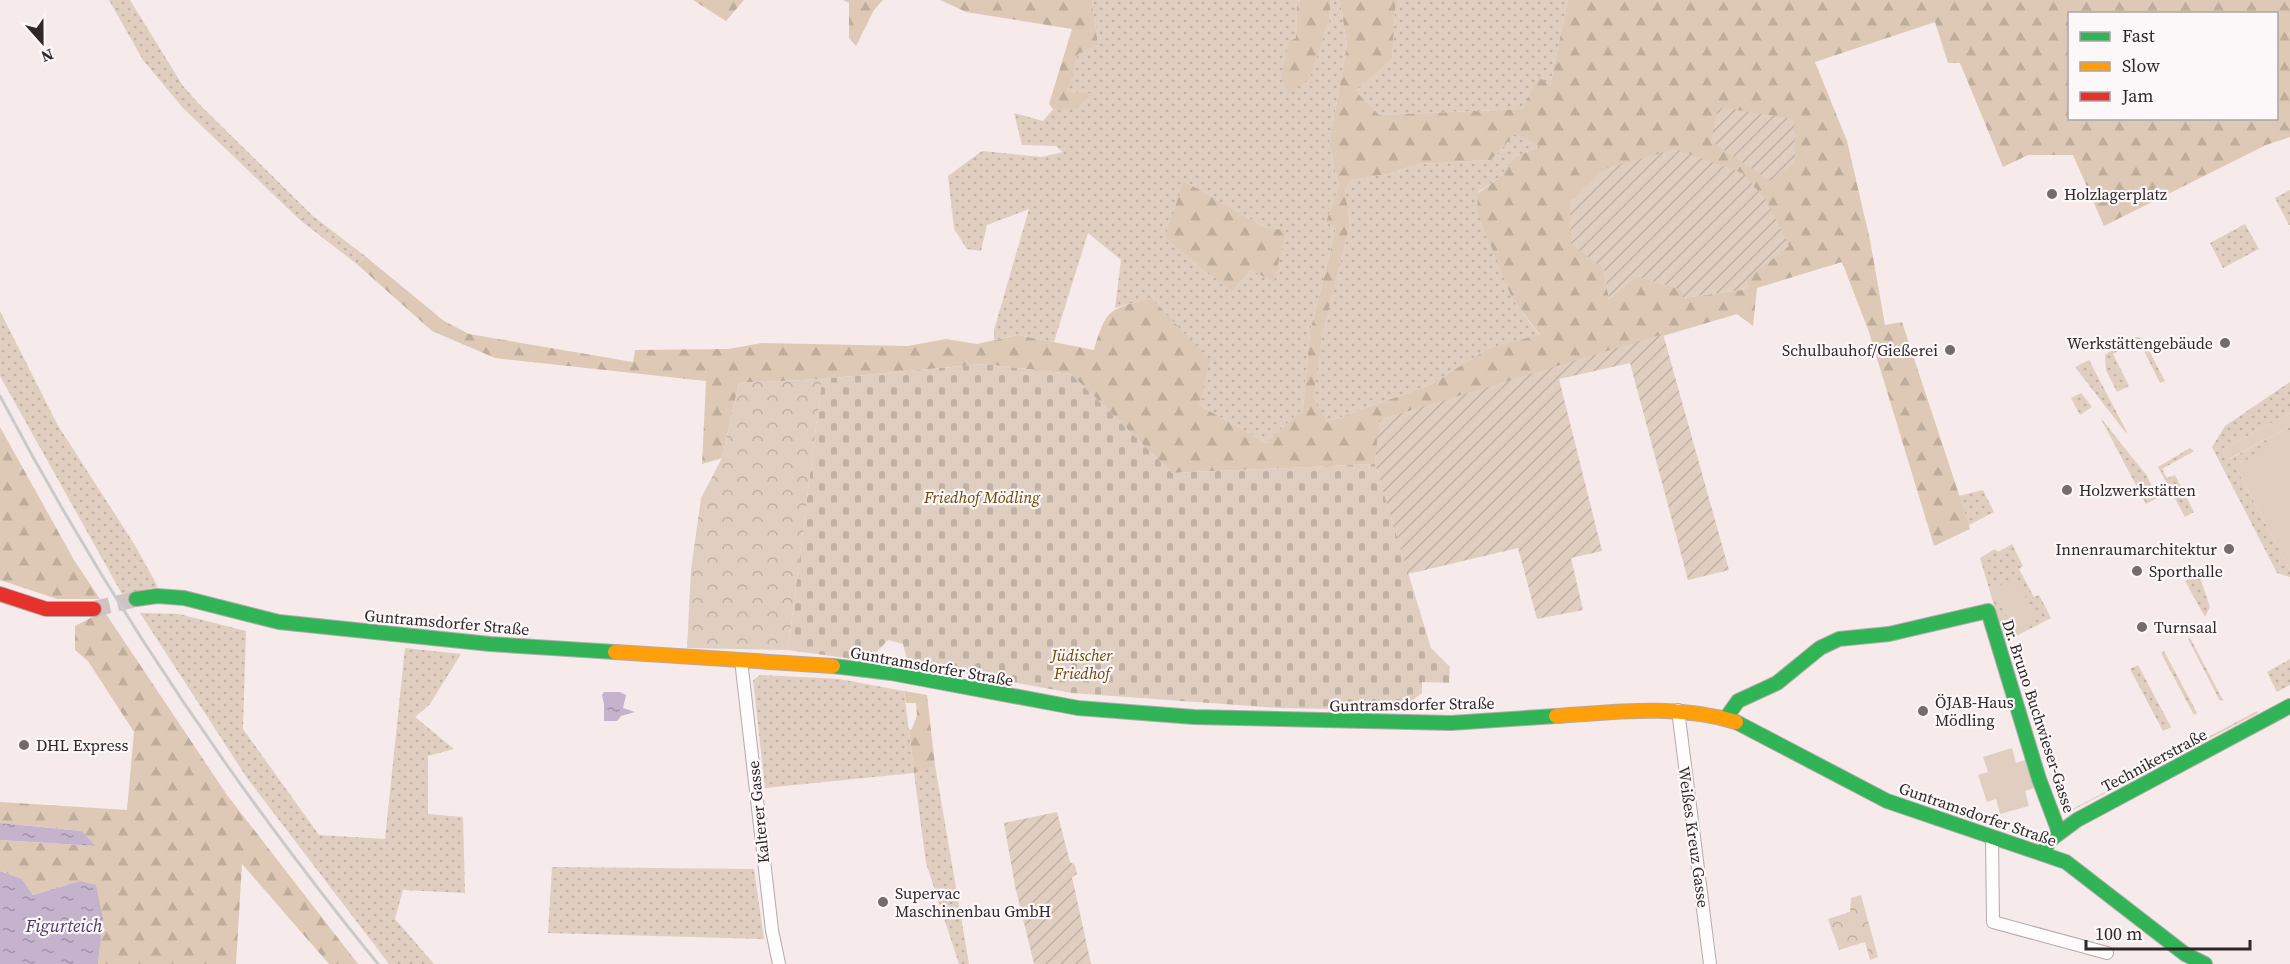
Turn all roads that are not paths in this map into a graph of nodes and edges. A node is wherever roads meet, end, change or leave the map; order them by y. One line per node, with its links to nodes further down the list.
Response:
1 (0, 594): 3 (street)
2 (135, 599): 4 (street, Guntramsdorfer Straße)
3 (94, 609)
4 (741, 660): 6 (street, Guntramsdorfer Straße); 12 (street, Kalterer Gasse)
5 (2290, 706): 8 (street, Technikerstraße)
6 (1678, 710): 7 (street, Guntramsdorfer Straße); 13 (street, Weißes Kreuz Gasse)
7 (1726, 718): 8 (street, Dr. Bruno Buchwieser-Gasse); 9 (street, Guntramsdorfer Straße)
8 (2060, 832): 10 (street, Technikerstraße)
9 (1992, 837): 10 (street, Guntramsdorfer Straße); 11 (street)
10 (2043, 853): 14 (street, Guntramsdorfer Straße)
11 (2107, 953)
12 (778, 964)
13 (1710, 964)
14 (2205, 964)

